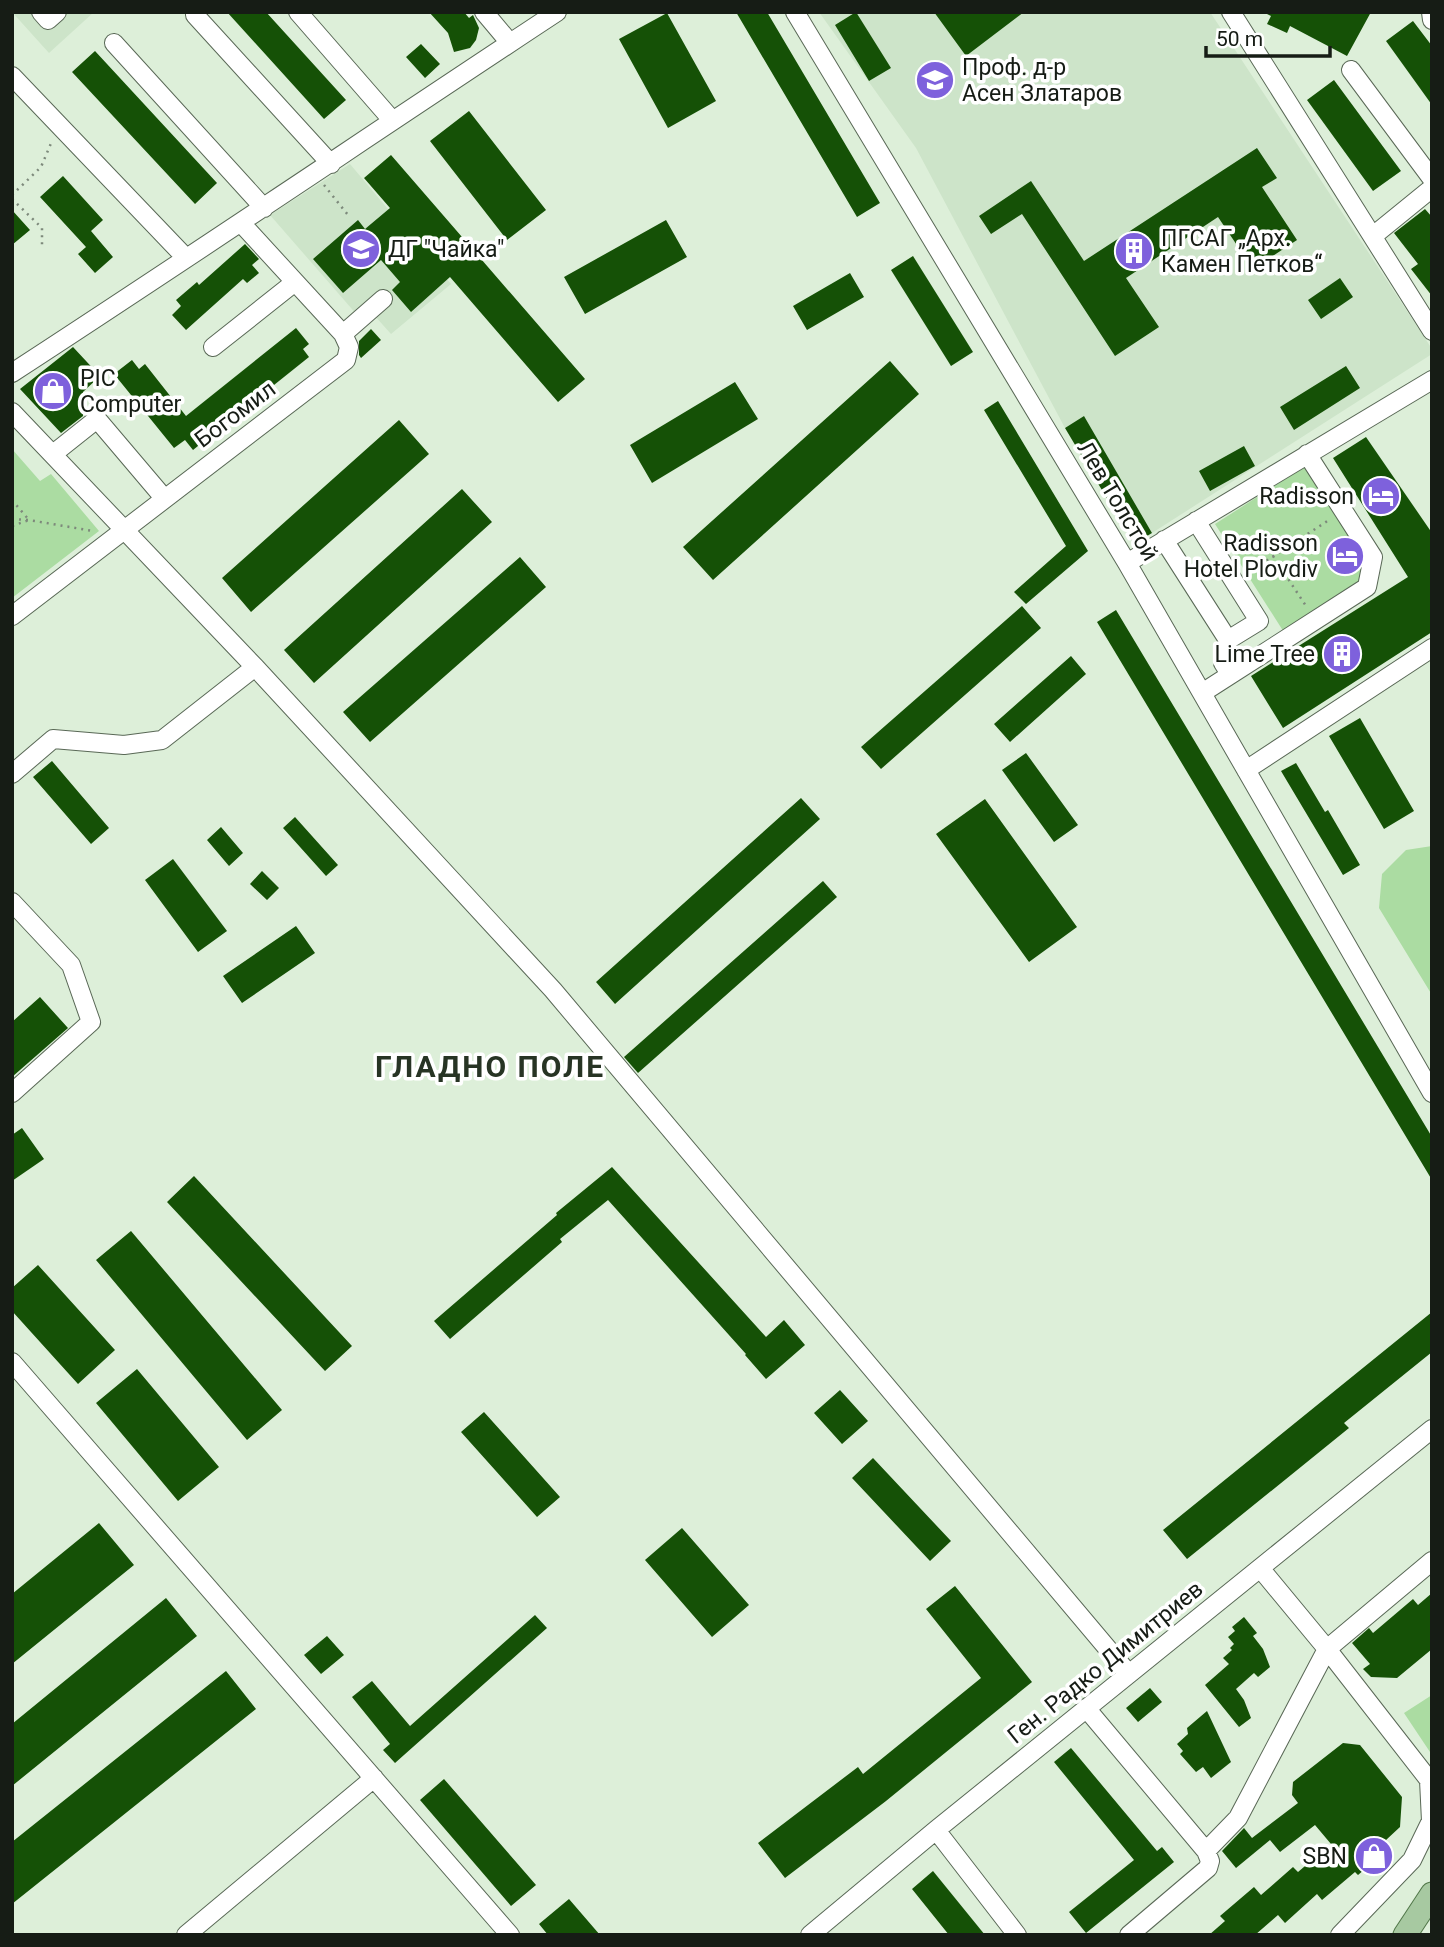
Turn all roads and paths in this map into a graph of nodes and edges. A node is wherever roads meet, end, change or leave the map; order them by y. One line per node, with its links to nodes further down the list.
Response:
1 (41, 12): 2 (street)
2 (57, 12)
3 (298, 12): 15 (street)
4 (484, 12): 12 (street)
5 (557, 12): 12 (street)
6 (795, 12): 48 (street, Лев Толстой)
7 (1231, 12): 25 (street)
8 (1431, 12): 10 (street)
9 (195, 15): 17 (street)
10 (1432, 20)
11 (114, 43): 22 (street)
12 (510, 43): 15 (street)
13 (1351, 70): 19 (street)
14 (12, 76): 16 (street)
15 (392, 120): 17 (street)
16 (59, 125): 21 (path); 27 (street)
17 (331, 164): 18 (street)
18 (315, 174): 22 (street); 23 (path)
19 (1432, 179)
20 (1432, 188): 25 (street)
21 (12, 197): 26 (path)
22 (264, 208): 24 (street)
23 (348, 215)
24 (241, 223): 27 (street); 28 (street)
25 (1373, 236): 30 (street)
26 (42, 246)
27 (186, 258): 33 (street)
28 (295, 282): 31 (street); 32 (street)
29 (383, 299): 31 (street)
30 (1432, 331)
31 (344, 334): 38 (street, Богомил)
32 (213, 347)
33 (12, 373)
34 (1432, 380): 37 (street)
35 (12, 412): 36 (street)
36 (53, 454): 38 (street); 44 (street)
37 (1307, 454): 40 (street); 43 (street)
38 (164, 498): 44 (street, Богомил)
39 (12, 500): 42 (path)
40 (1343, 510): 47 (path); 51 (street)
41 (12, 519): 42 (path)
42 (29, 520): 44 (path); 45 (path)
43 (1196, 521): 46 (street); 49 (street)
44 (118, 524): 50 (street, Богомил); 54 (street)
45 (12, 526)
46 (1164, 540): 48 (street); 52 (street)
47 (1273, 556): 49 (path); 51 (path)
48 (1127, 563): 56 (street, Лев Толстой)
49 (1235, 582): 52 (street)
50 (12, 616)
51 (1315, 619): 55 (street)
52 (1228, 640): 55 (street)
53 (1432, 648): 57 (street)
54 (255, 667): 58 (street); 67 (street)
55 (1230, 674): 56 (street)
56 (1202, 692): 57 (street, Лев Толстой)
57 (1247, 770): 61 (street, Лев Толстой)
58 (12, 774)
59 (12, 902): 60 (street)
60 (12, 1093)
61 (1432, 1093)
62 (12, 1362): 69 (street)
63 (1429, 1436): 65 (street, Ген. Радко Димитриев)
64 (1432, 1561): 66 (street)
65 (1260, 1568): 66 (street); 67 (street, Ген. Радко Димитриев)
66 (1327, 1648): 71 (street); 78 (street)
67 (1129, 1674): 68 (street, Ген. Радко Димитриев)
68 (1086, 1708): 70 (street, Ген. Радко Димитриев); 71 (street)
69 (374, 1778): 73 (street); 74 (street)
70 (936, 1830): 75 (street, Ген. Радко Димитриев); 76 (street)
71 (1206, 1851): 77 (street)
72 (1432, 1895): 79 (main road)
73 (186, 1935)
74 (510, 1935)
75 (810, 1935)
76 (1017, 1935)
77 (1129, 1935)
78 (1340, 1935)
79 (1405, 1935)

